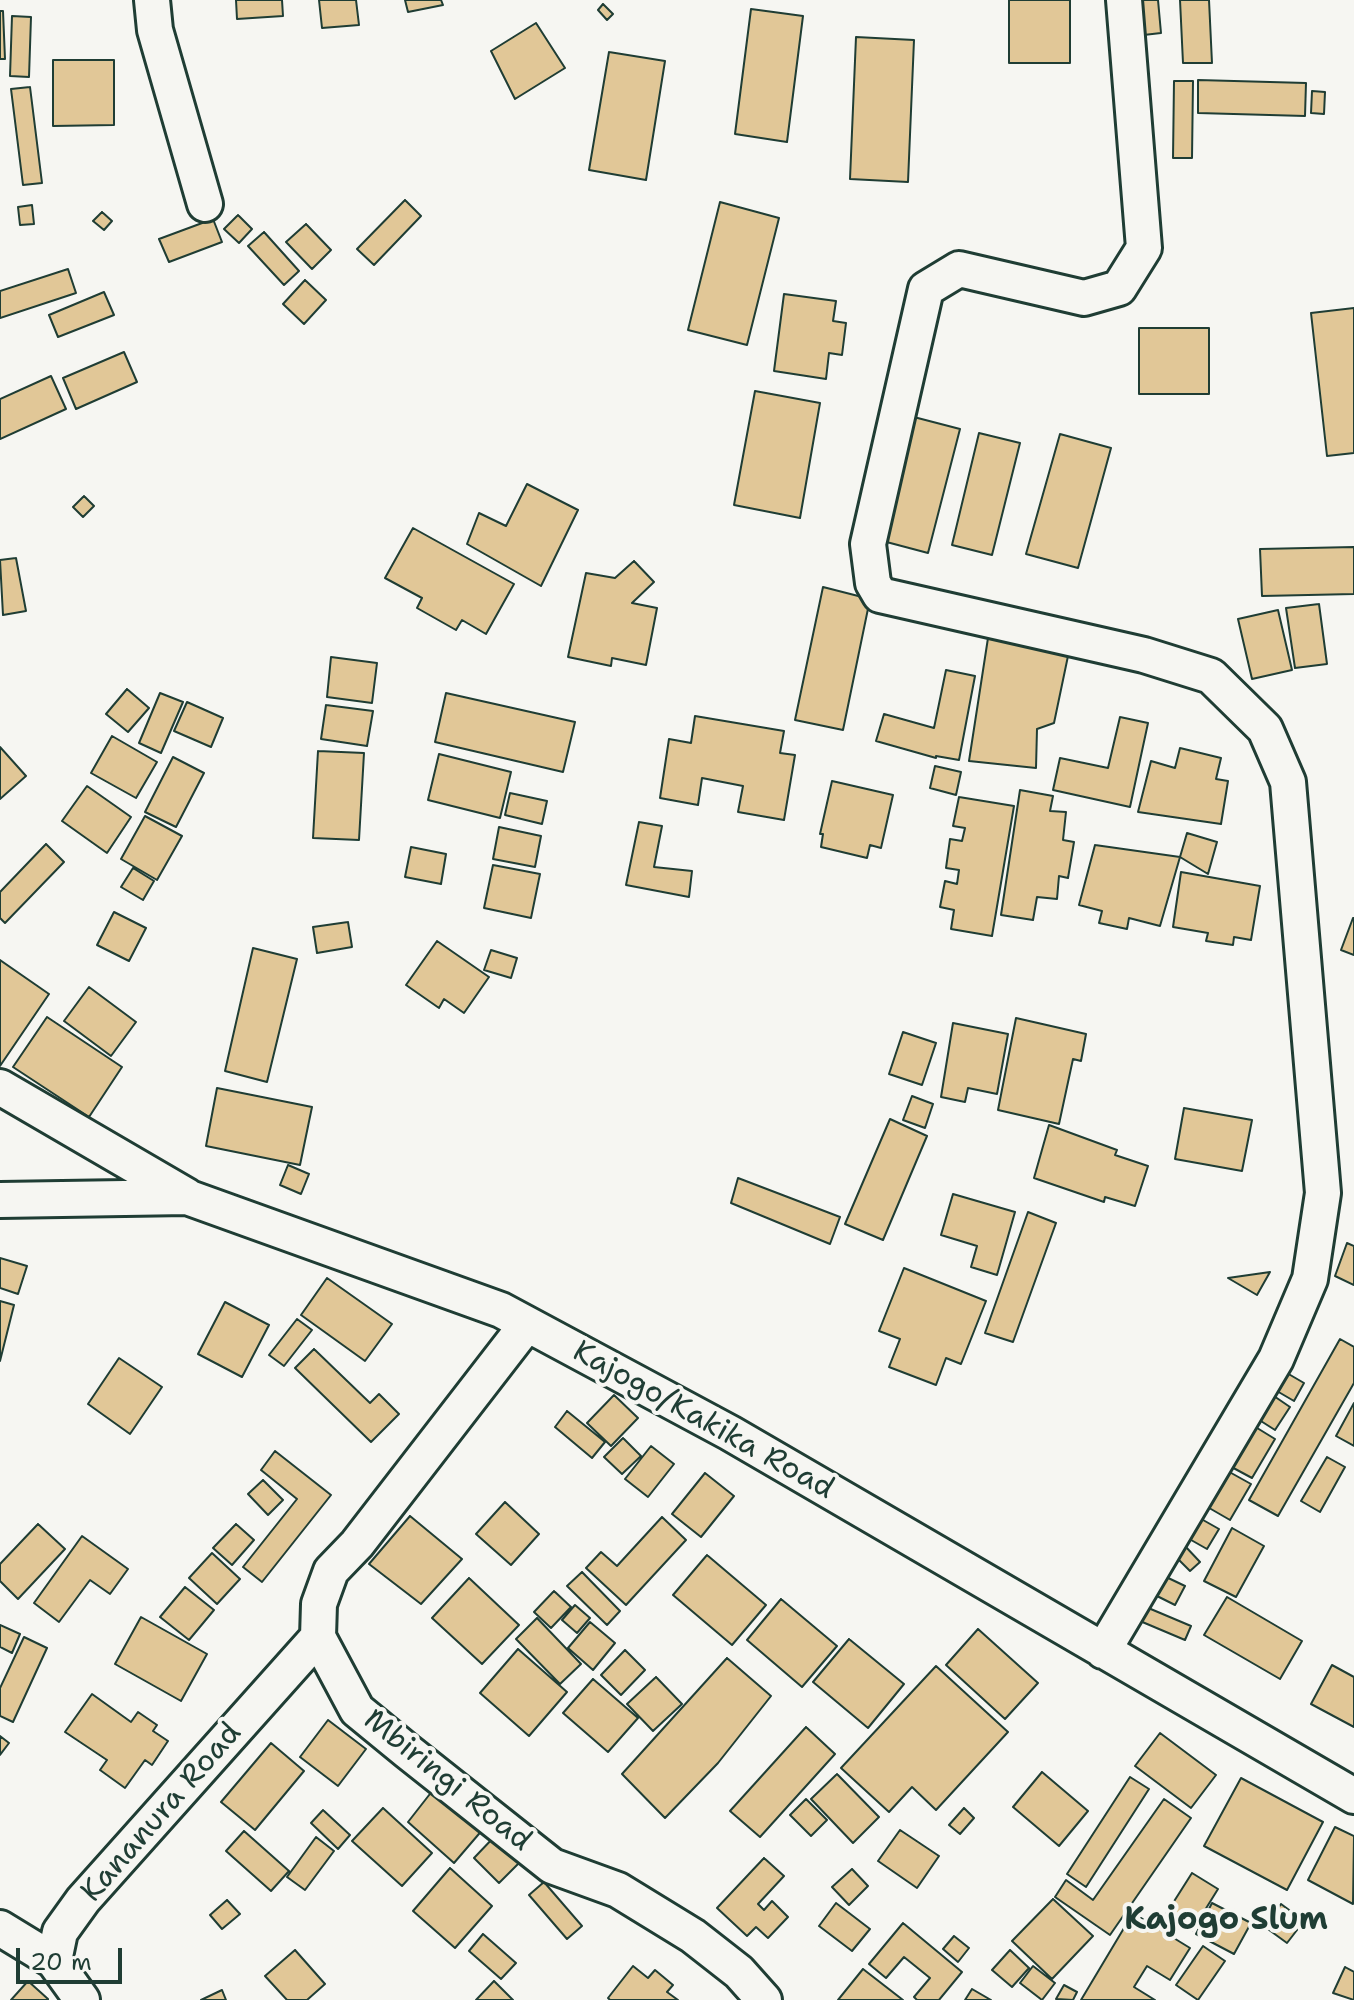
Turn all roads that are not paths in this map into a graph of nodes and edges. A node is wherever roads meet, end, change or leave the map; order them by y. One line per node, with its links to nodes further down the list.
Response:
1 (152, 0): 3 (street)
2 (1124, 0): 9 (street)
3 (205, 204)
4 (0, 1087): 5 (street)
5 (187, 1197): 6 (street, Kajogo/Kakika Road); 7 (street, Kajogo/Kakika Road)
6 (0, 1200)
7 (527, 1324): 8 (street); 9 (street, Kajogo/Kakika Road)
8 (318, 1637): 12 (street, Kananura Road); 14 (street, Mbiringi Road)
9 (1103, 1651): 10 (street, Kajogo/Kakika Road)
10 (1354, 1796)
11 (0, 1928): 12 (street)
12 (54, 1961): 13 (street)
13 (82, 2000)
14 (764, 2000)

